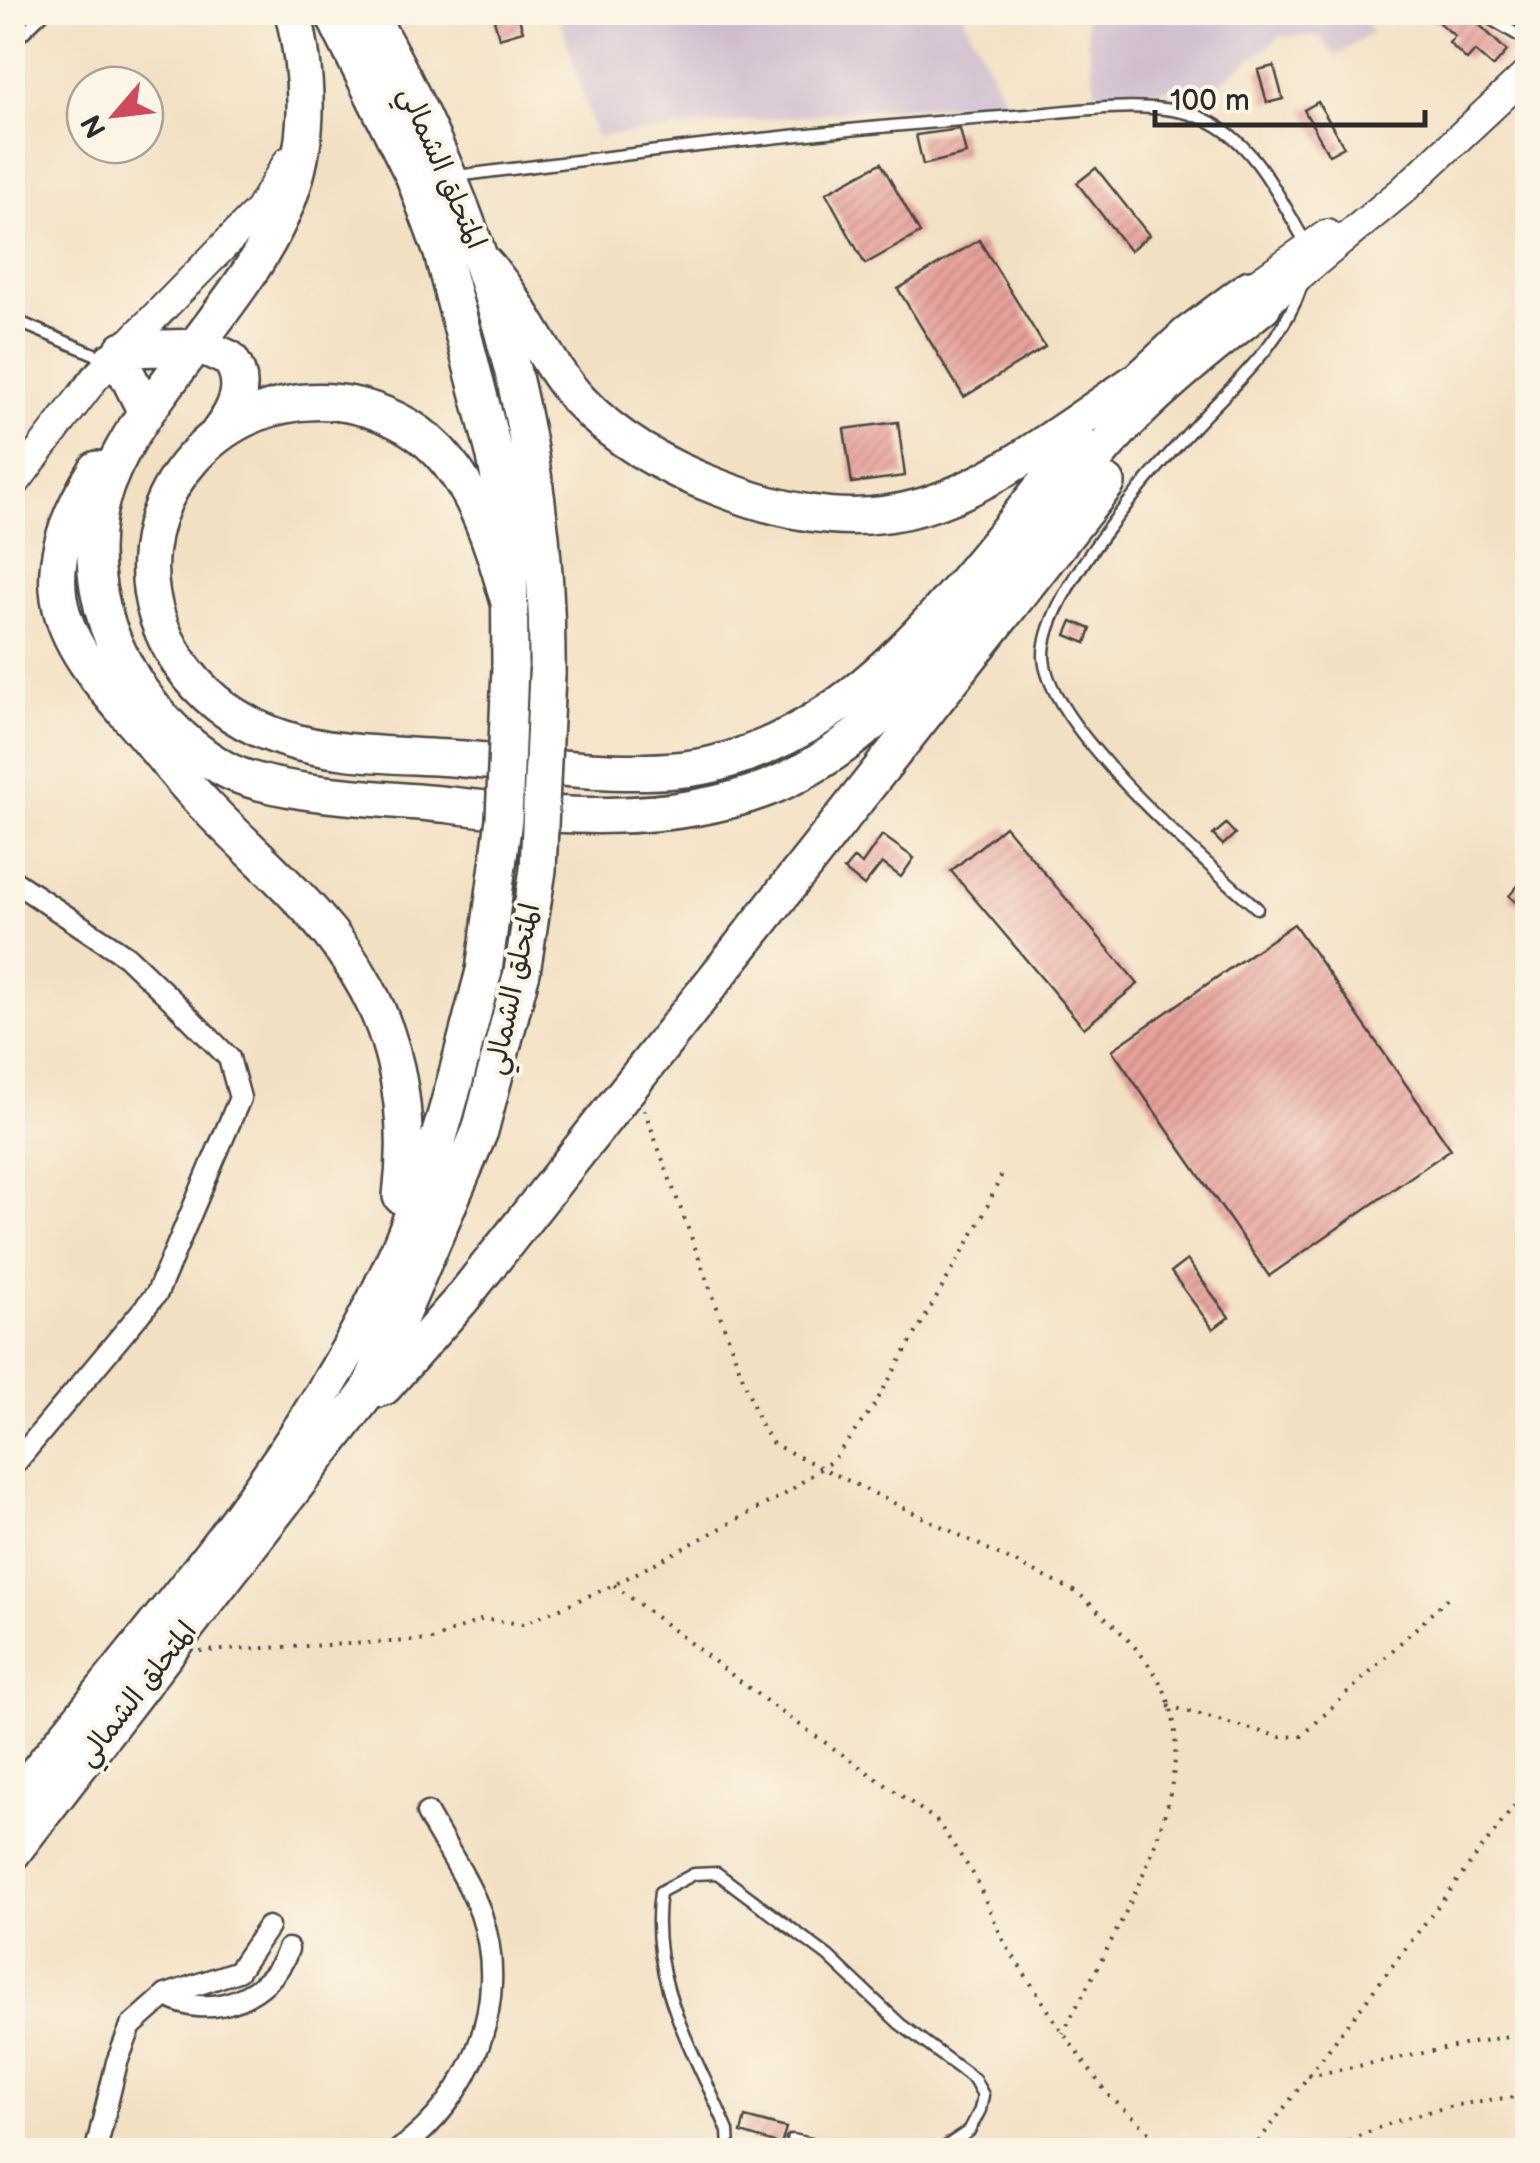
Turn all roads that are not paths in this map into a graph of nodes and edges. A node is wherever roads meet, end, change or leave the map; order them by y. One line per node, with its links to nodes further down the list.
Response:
1 (45, 12): 7 (lane)
2 (292, 12): 10 (highway)
3 (332, 12): 23 (highway, المتحلق الشمالي)
4 (368, 12): 11 (highway, المتحلق الشمالي)
5 (1479, 12): 6 (lane)
6 (1528, 41)
7 (12, 44)
8 (1528, 74): 9 (main road)
9 (1516, 98): 12 (main road)
10 (307, 119): 16 (highway); 17 (main road)
11 (452, 176): 12 (lane); 13 (highway, المتحلق الشمالي)
12 (1307, 258): 14 (main road); 25 (lane)
13 (484, 263): 18 (highway); 27 (highway, المتحلق الشمالي, bridge)
14 (1257, 297): 18 (highway); 21 (highway); 27 (highway)
15 (12, 319): 17 (lane)
16 (194, 347): 17 (highway); 19 (highway); 20 (highway)
17 (117, 355): 19 (highway); 22 (main road)
18 (1135, 382): 20 (highway)
19 (146, 412): 21 (highway)
20 (219, 432): 23 (highway)
21 (128, 442): 26 (highway)
22 (12, 487)
23 (510, 606): 26 (highway, المتحلق الشمالي, bridge)
24 (12, 880): 28 (street)
25 (1257, 908)
26 (398, 1252): 29 (highway, المتحلق الشمالي)
27 (368, 1392): 31 (highway, المتحلق الشمالي)
28 (12, 1467)
29 (12, 1804)
30 (427, 1812): 37 (street)
31 (12, 1852)
32 (268, 1927): 34 (street)
33 (288, 1949): 34 (street)
34 (166, 1995): 36 (street)
35 (792, 2140): 39 (lane)
36 (96, 2150)
37 (399, 2150)
38 (730, 2150): 40 (lane)
39 (841, 2150)
40 (941, 2150)

